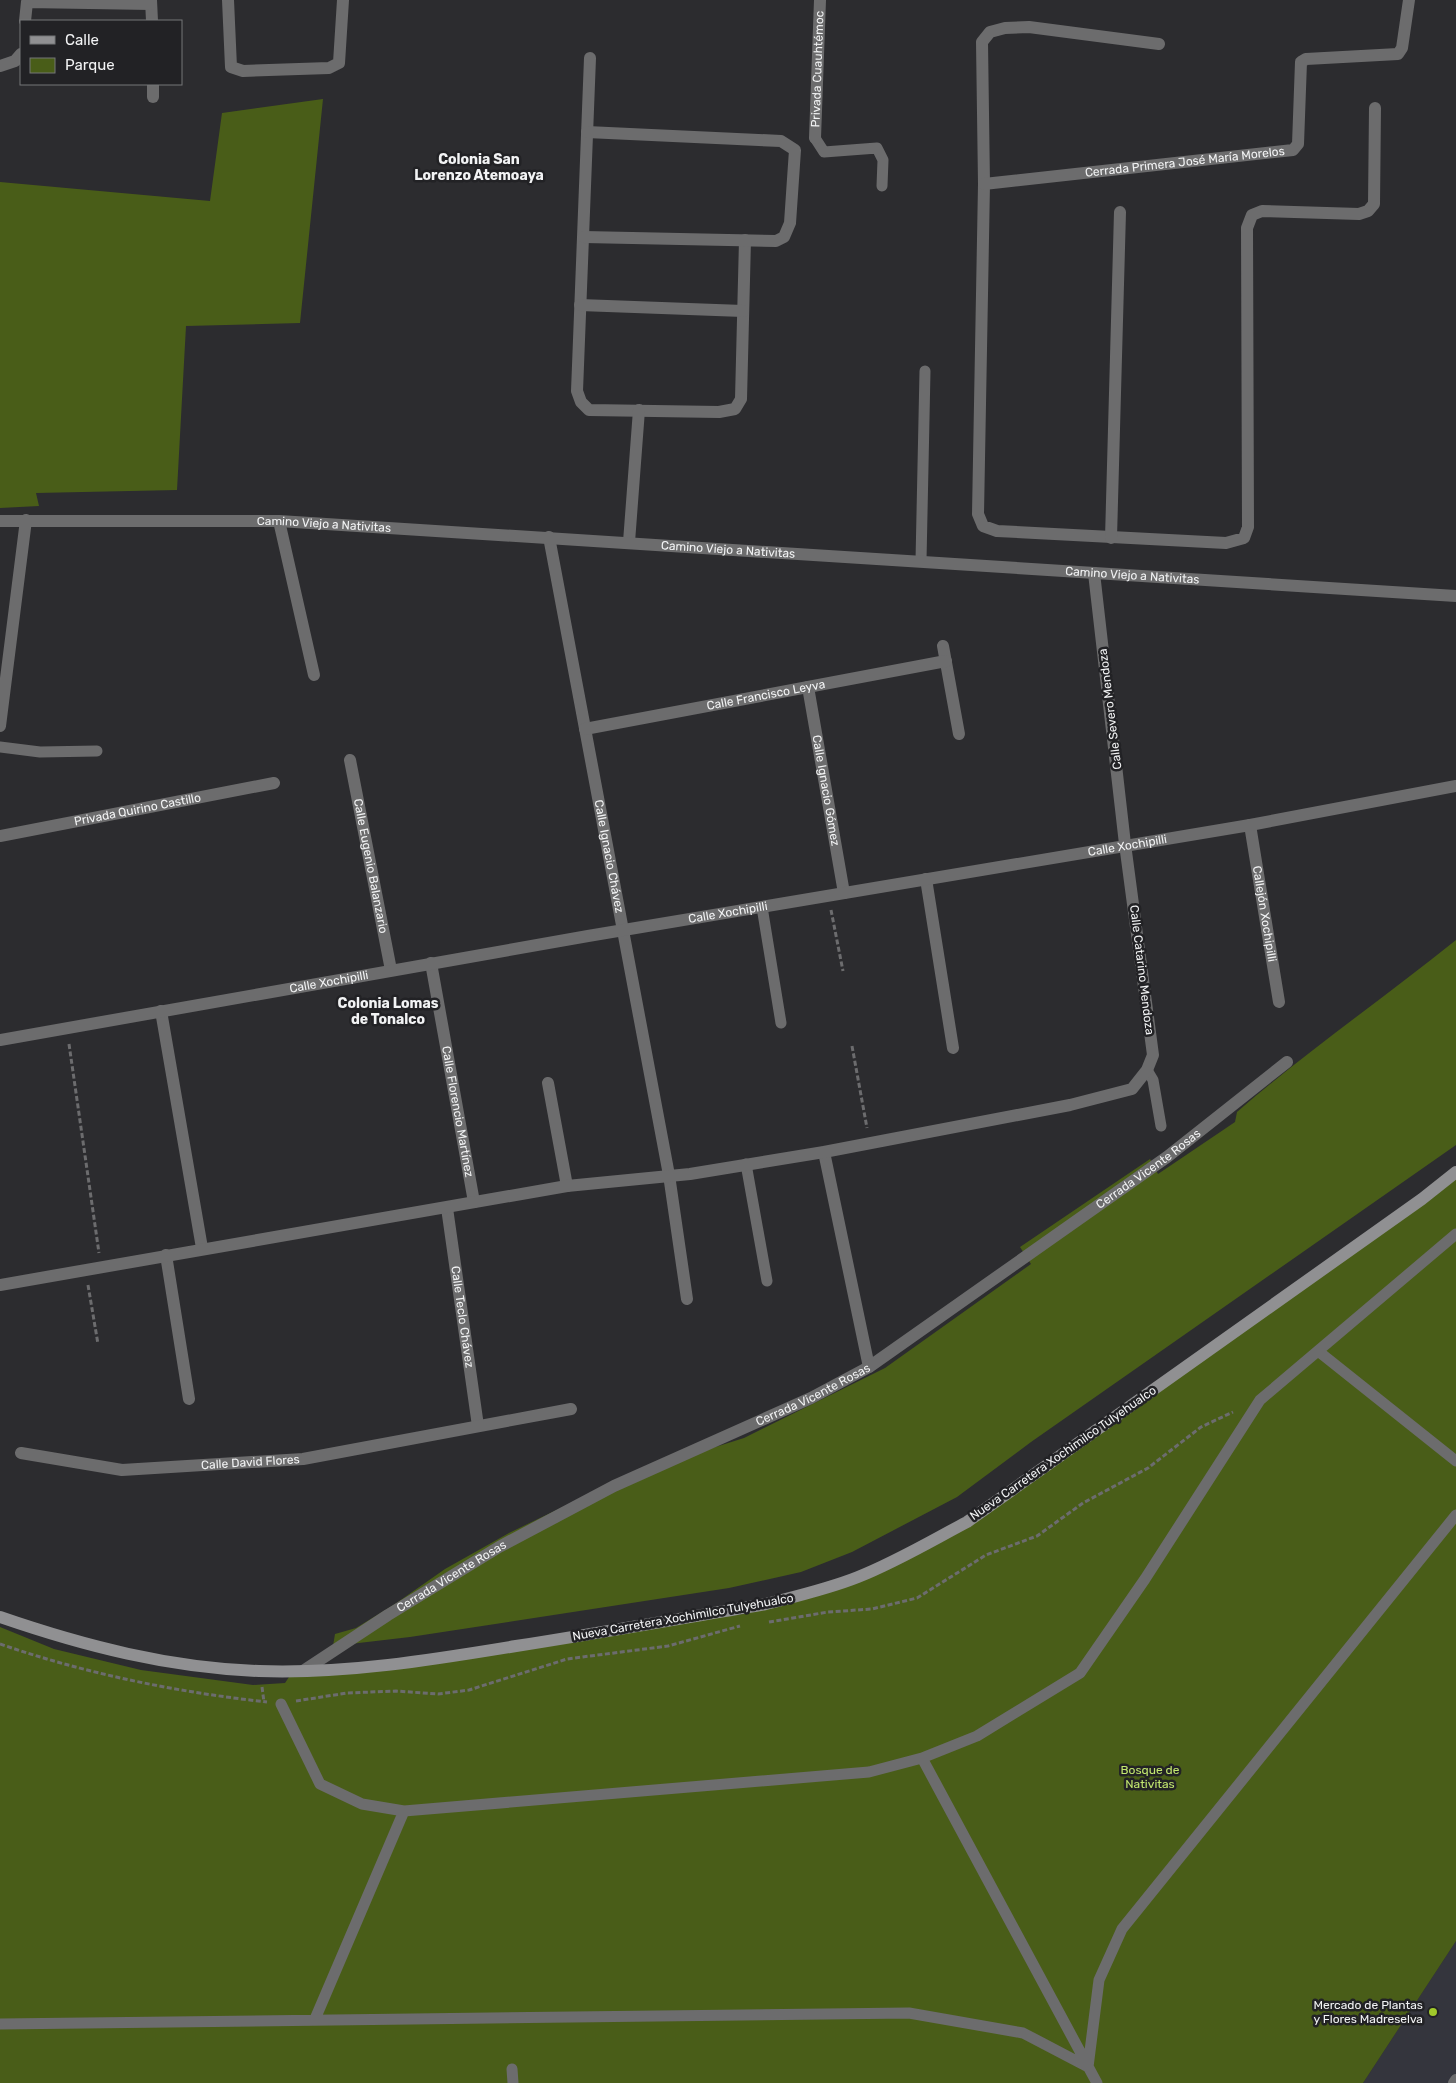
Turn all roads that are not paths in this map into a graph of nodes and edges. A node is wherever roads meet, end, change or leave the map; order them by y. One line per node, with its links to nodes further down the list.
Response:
1 (228, 0): 2 (street)
2 (343, 0)
3 (820, 0): 18 (street, Privada Cuauhtémoc)
4 (1409, 0): 19 (street, Cerrada Primera José María Morelos)
5 (27, 1): 6 (street); 8 (street)
6 (73, 2): 7 (street)
7 (151, 2): 9 (street)
8 (25, 20)
9 (152, 20)
10 (1159, 44): 19 (street)
11 (20, 55): 13 (street)
12 (590, 58): 17 (street)
13 (0, 66)
14 (153, 85): 15 (street)
15 (153, 97)
16 (1374, 108): 32 (street)
17 (587, 132): 22 (street); 23 (street)
18 (815, 138): 20 (lane)
19 (984, 184): 32 (street)
20 (882, 186)
21 (1120, 212): 32 (street)
22 (584, 238): 23 (street); 24 (street)
23 (745, 240): 25 (street)
24 (580, 304): 25 (street); 27 (street)
25 (743, 311): 27 (street)
26 (925, 370): 34 (lane)
27 (639, 410): 33 (street)
28 (26, 520): 29 (street, Camino Viejo a Nativitas); 30 (street, Camino Viejo a Nativitas); 41 (street)
29 (0, 521)
30 (279, 521): 31 (street, Camino Viejo a Nativitas); 39 (street)
31 (550, 537): 33 (street, Camino Viejo a Nativitas); 42 (street, Calle Ignacio Chávez)
32 (1111, 538)
33 (629, 542): 34 (street, Camino Viejo a Nativitas)
34 (921, 561): 35 (street, Camino Viejo a Nativitas)
35 (1094, 573): 36 (street, Camino Viejo a Nativitas); 51 (street, Calle Severo Mendoza)
36 (1456, 596)
37 (943, 646): 38 (street)
38 (946, 661): 40 (street, Calle Francisco Leyva); 43 (street)
39 (314, 675)
40 (808, 687): 42 (street, Calle Francisco Leyva); 53 (street, Calle Ignacio Gómez)
41 (0, 726)
42 (585, 729): 55 (street, Calle Ignacio Chávez)
43 (959, 734)
44 (0, 748): 45 (lane)
45 (97, 751)
46 (350, 760): 57 (street, Calle Eugenio Balanzario)
47 (274, 783): 50 (street, Privada Quirino Castillo)
48 (1456, 786): 49 (street, Calle Xochipilli)
49 (1250, 825): 51 (street, Calle Xochipilli); 58 (street, Callejón Xochipilli)
50 (0, 836)
51 (1126, 844): 52 (street, Calle Xochipilli); 64 (street, Calle Catarino Mendoza)
52 (926, 879): 53 (street, Calle Xochipilli); 62 (street)
53 (844, 893): 54 (street, Calle Xochipilli)
54 (762, 907): 55 (street, Calle Xochipilli); 60 (lane)
55 (622, 930): 56 (street, Calle Xochipilli); 70 (street, Calle Ignacio Chávez)
56 (431, 963): 57 (street, Calle Xochipilli); 72 (street, Calle Florencio Martínez)
57 (391, 970): 59 (street, Calle Xochipilli)
58 (1279, 1002)
59 (161, 1011): 61 (street, Calle Xochipilli); 75 (street)
60 (781, 1023)
61 (0, 1040)
62 (953, 1048)
63 (1287, 1062): 81 (street, Cerrada Vicente Rosas)
64 (1147, 1070): 66 (lane); 67 (street, Calle Catarino Mendoza)
65 (548, 1083): 71 (street)
66 (1161, 1126)
67 (824, 1152): 68 (street); 81 (street)
68 (746, 1164): 70 (street); 77 (lane)
69 (1456, 1172): 89 (main road, Nueva Carretera Xochimilco Tulyehualco)
70 (669, 1175): 71 (street); 79 (street, Calle Ignacio Chávez)
71 (567, 1186): 72 (street)
72 (474, 1202): 73 (street)
73 (447, 1208): 75 (street); 84 (street, Calle Teclo Chávez)
74 (1456, 1234): 80 (lane)
75 (202, 1248): 76 (street)
76 (166, 1256): 78 (street); 82 (street)
77 (767, 1281)
78 (0, 1285)
79 (687, 1299)
80 (1318, 1350): 86 (lane); 91 (lane)
81 (869, 1367): 89 (street, Cerrada Vicente Rosas)
82 (189, 1399)
83 (571, 1409): 84 (street, Calle David Flores)
84 (478, 1426): 85 (street, Calle David Flores)
85 (21, 1453)
86 (1456, 1461)
87 (1456, 1515): 95 (lane)
88 (0, 1617): 89 (main road, Nueva Carretera Xochimilco Tulyehualco)
89 (303, 1671)
90 (281, 1704): 92 (lane)
91 (922, 1758): 92 (lane); 95 (lane)
92 (404, 1811): 93 (lane)
93 (315, 2019): 94 (lane); 95 (lane)
94 (0, 2024)
95 (1088, 2067): 98 (lane)
96 (512, 2069): 97 (lane)
97 (513, 2083)
98 (1097, 2083)

